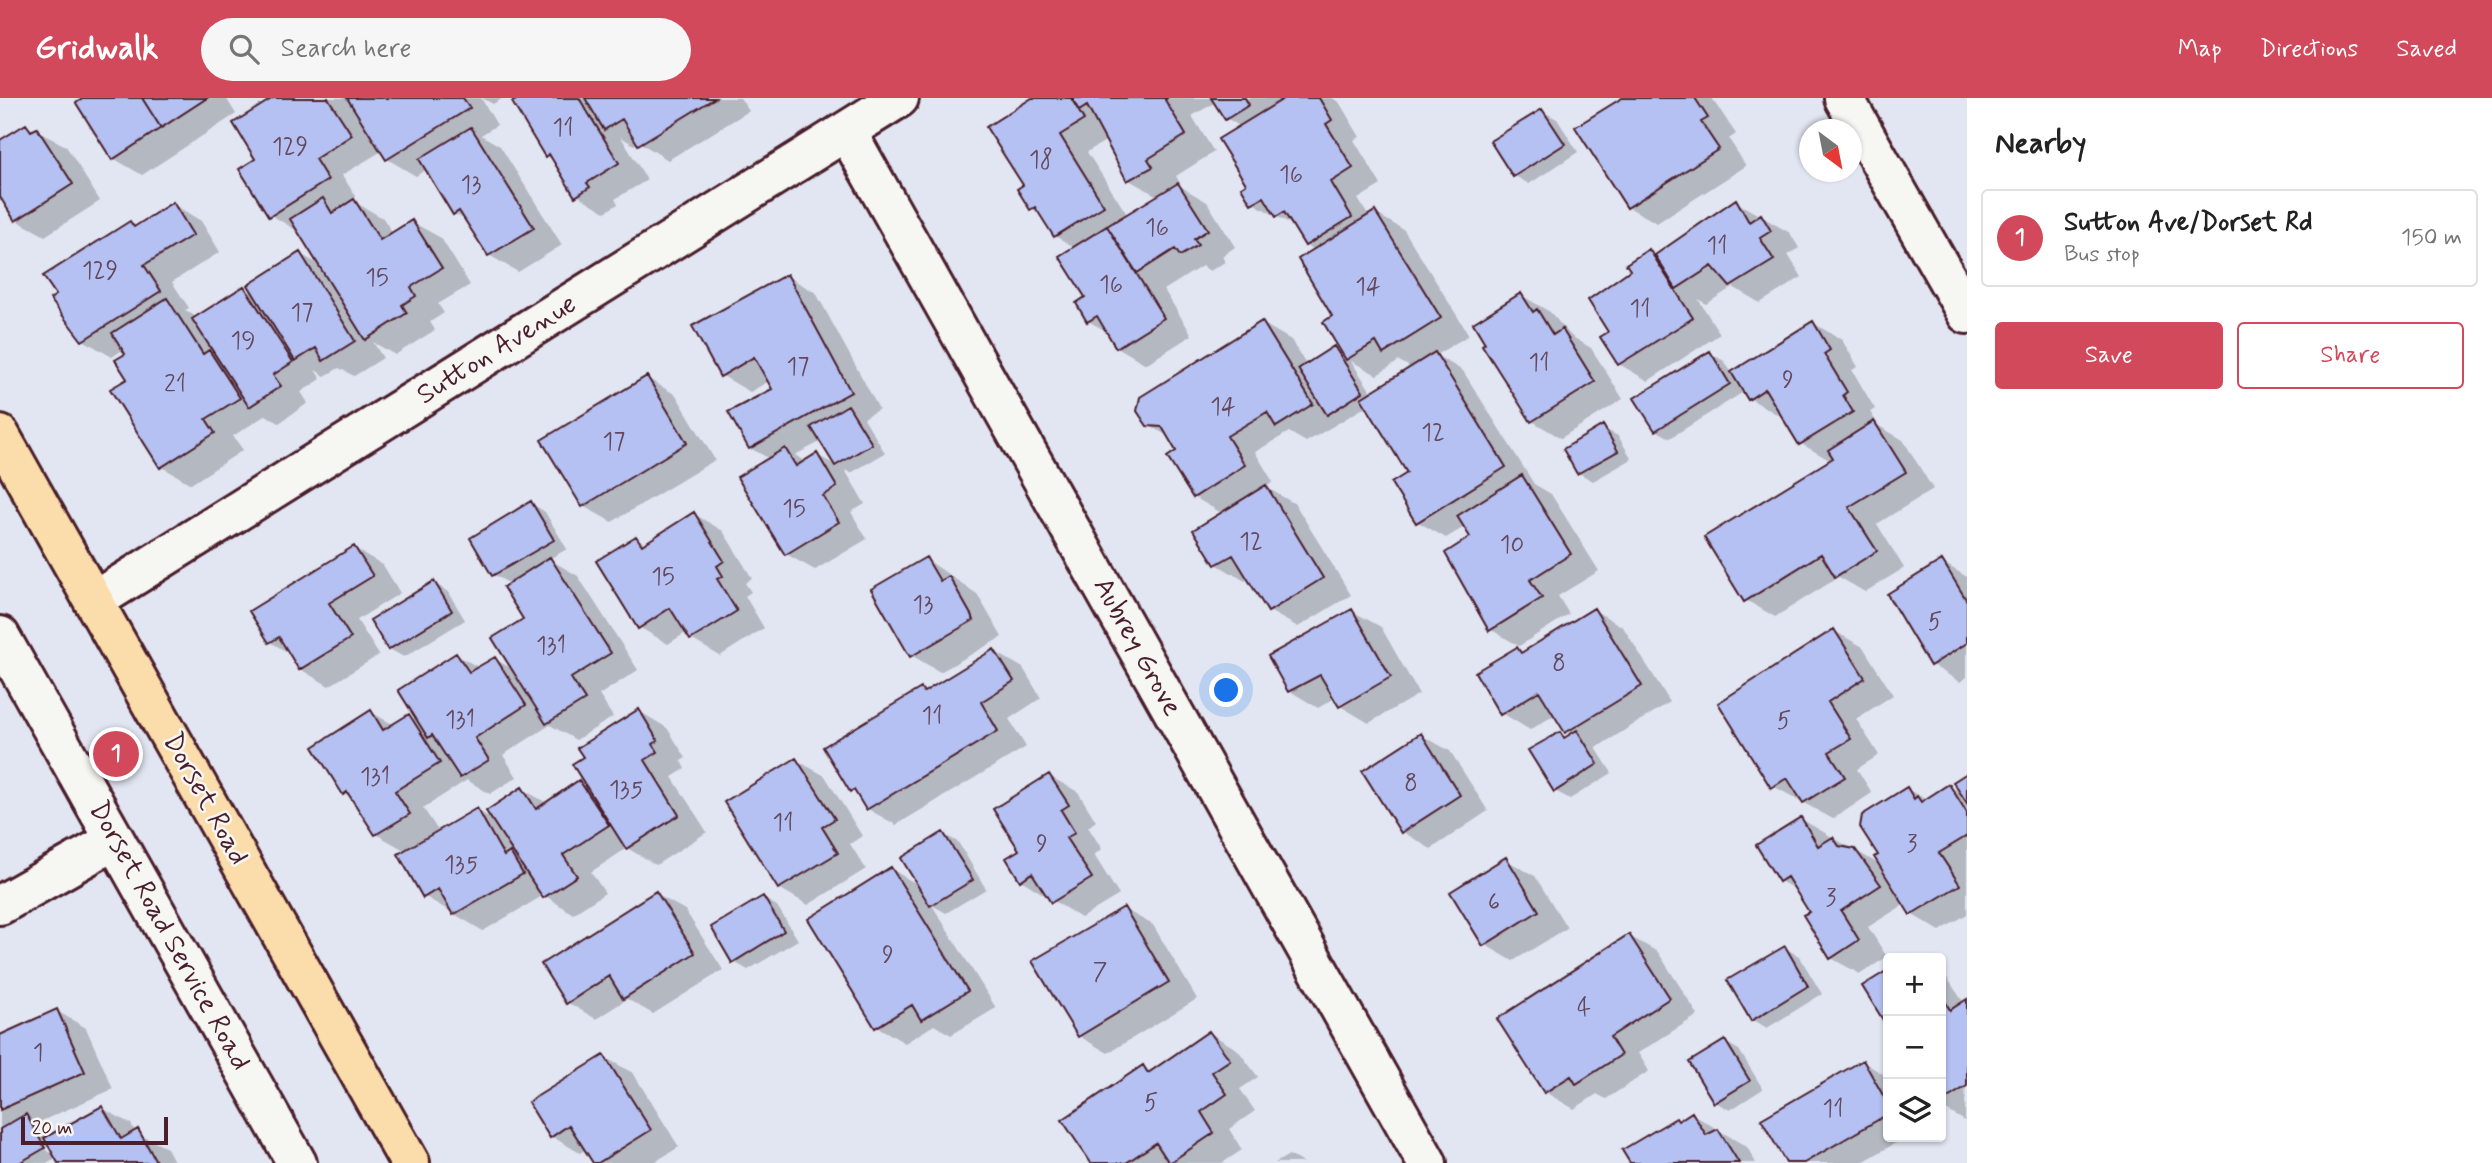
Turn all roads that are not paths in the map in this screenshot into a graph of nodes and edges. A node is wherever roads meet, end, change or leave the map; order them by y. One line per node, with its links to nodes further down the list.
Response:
1 (1844, 98): 3 (street)
2 (869, 111): 5 (street, Sutton Avenue); 11 (street, Aubrey Grove)
3 (1967, 314)
4 (0, 435): 5 (main road, Dorset Road)
5 (94, 600): 10 (main road, Dorset Road)
6 (0, 636): 7 (street, Dorset Road Service Road)
7 (115, 840): 8 (street); 9 (street, Dorset Road Service Road)
8 (0, 905)
9 (297, 1163)
10 (410, 1163)
11 (1427, 1163)

